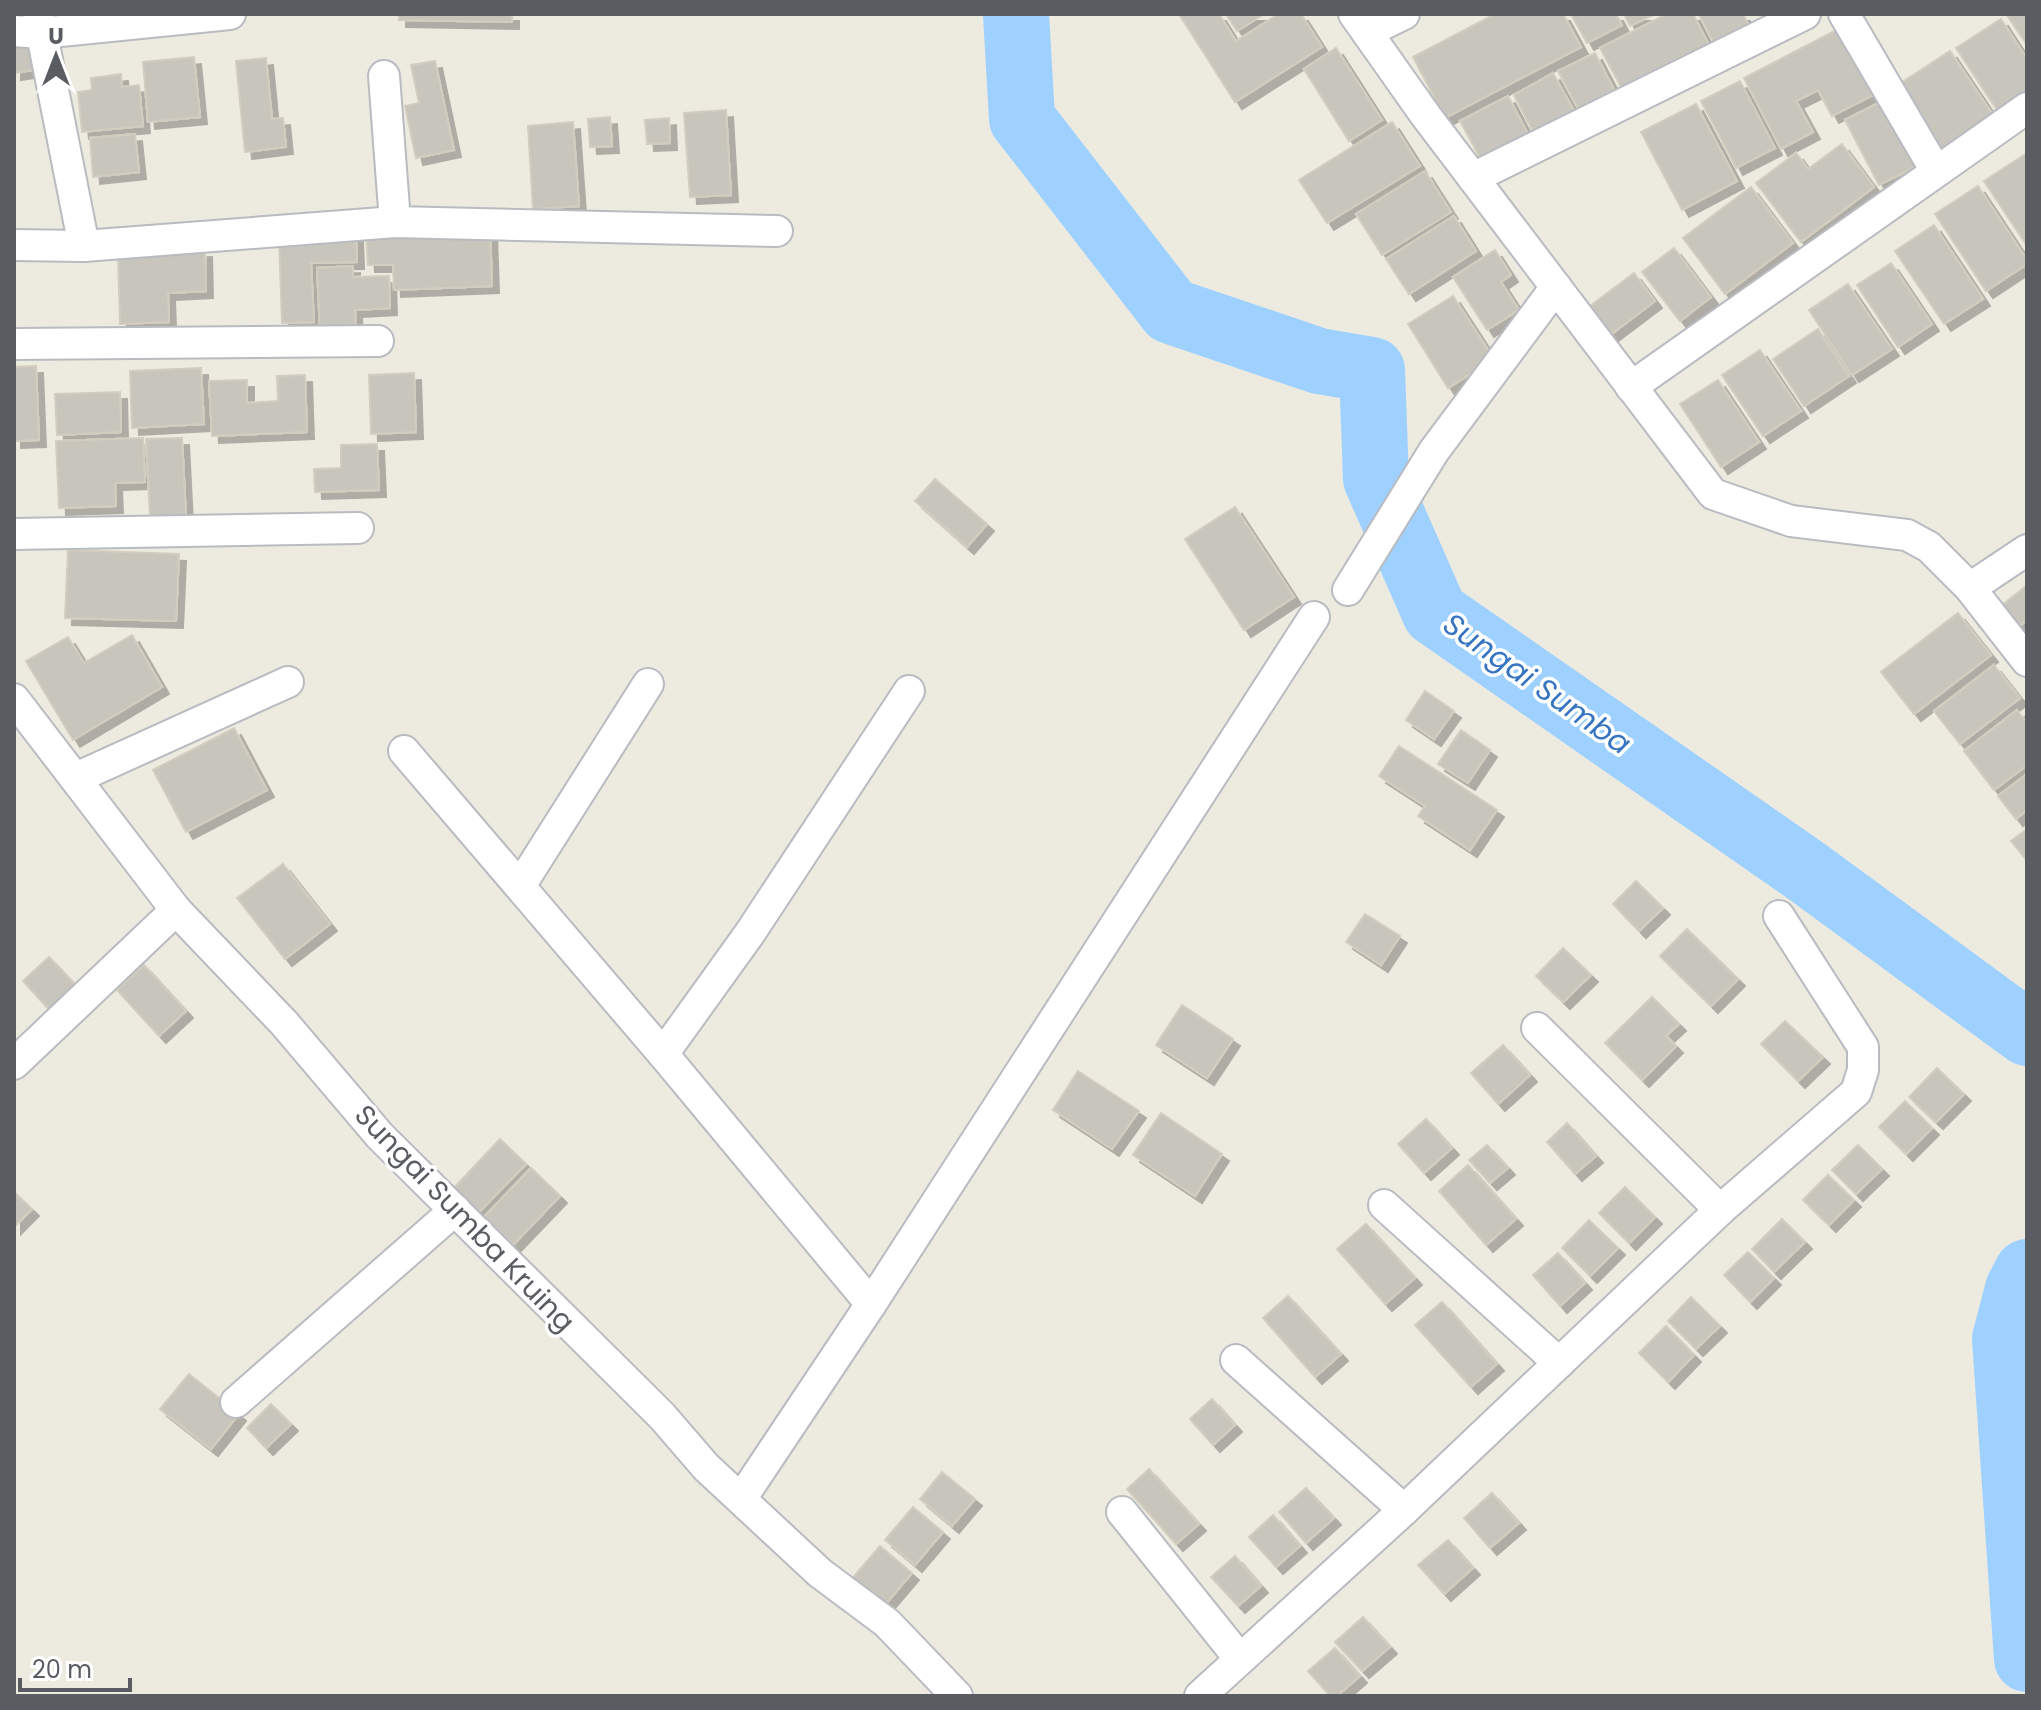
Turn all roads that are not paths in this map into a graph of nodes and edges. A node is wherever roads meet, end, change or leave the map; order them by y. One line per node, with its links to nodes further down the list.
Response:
1 (230, 14): 6 (street)
2 (1404, 14): 5 (street)
3 (1805, 14): 10 (street)
4 (1844, 14): 9 (street)
5 (1361, 23): 10 (street)
6 (31, 26): 14 (street)
7 (384, 76): 11 (street)
8 (2027, 108): 9 (street)
9 (1936, 171): 18 (street)
10 (1473, 178): 15 (street)
11 (395, 222): 12 (street); 14 (street)
12 (777, 231)
13 (14, 245): 14 (street)
14 (84, 246)
15 (1556, 287): 18 (street); 23 (street)
16 (378, 341): 17 (street)
17 (14, 344)
18 (1631, 387): 22 (street)
19 (358, 528): 20 (street)
20 (14, 534)
21 (2027, 550): 22 (street)
22 (1970, 588): 25 (street)
23 (1348, 590)
24 (1314, 617): 41 (street)
25 (2027, 661)
26 (288, 682): 31 (street)
27 (648, 684): 32 (street)
28 (909, 691): 36 (street)
29 (14, 699): 31 (street, Sungai Sumba Kruing)
30 (404, 751): 32 (street)
31 (76, 778): 33 (street, Sungai Sumba Kruing)
32 (520, 886): 36 (street)
33 (176, 910): 37 (street); 39 (street, Sungai Sumba Kruing)
34 (1779, 916): 40 (street)
35 (1537, 1028): 40 (street)
36 (663, 1054): 41 (street)
37 (14, 1064)
38 (1384, 1205): 43 (street)
39 (455, 1210): 44 (street); 45 (street, Sungai Sumba Kruing)
40 (1720, 1210): 43 (street)
41 (871, 1304): 45 (street)
42 (1236, 1360): 46 (street)
43 (1559, 1363): 46 (street)
44 (236, 1402)
45 (741, 1499): 49 (street, Sungai Sumba Kruing)
46 (1404, 1510): 48 (street)
47 (1122, 1512): 48 (street)
48 (1240, 1659): 50 (street)
49 (957, 1696)
50 (1200, 1696)

